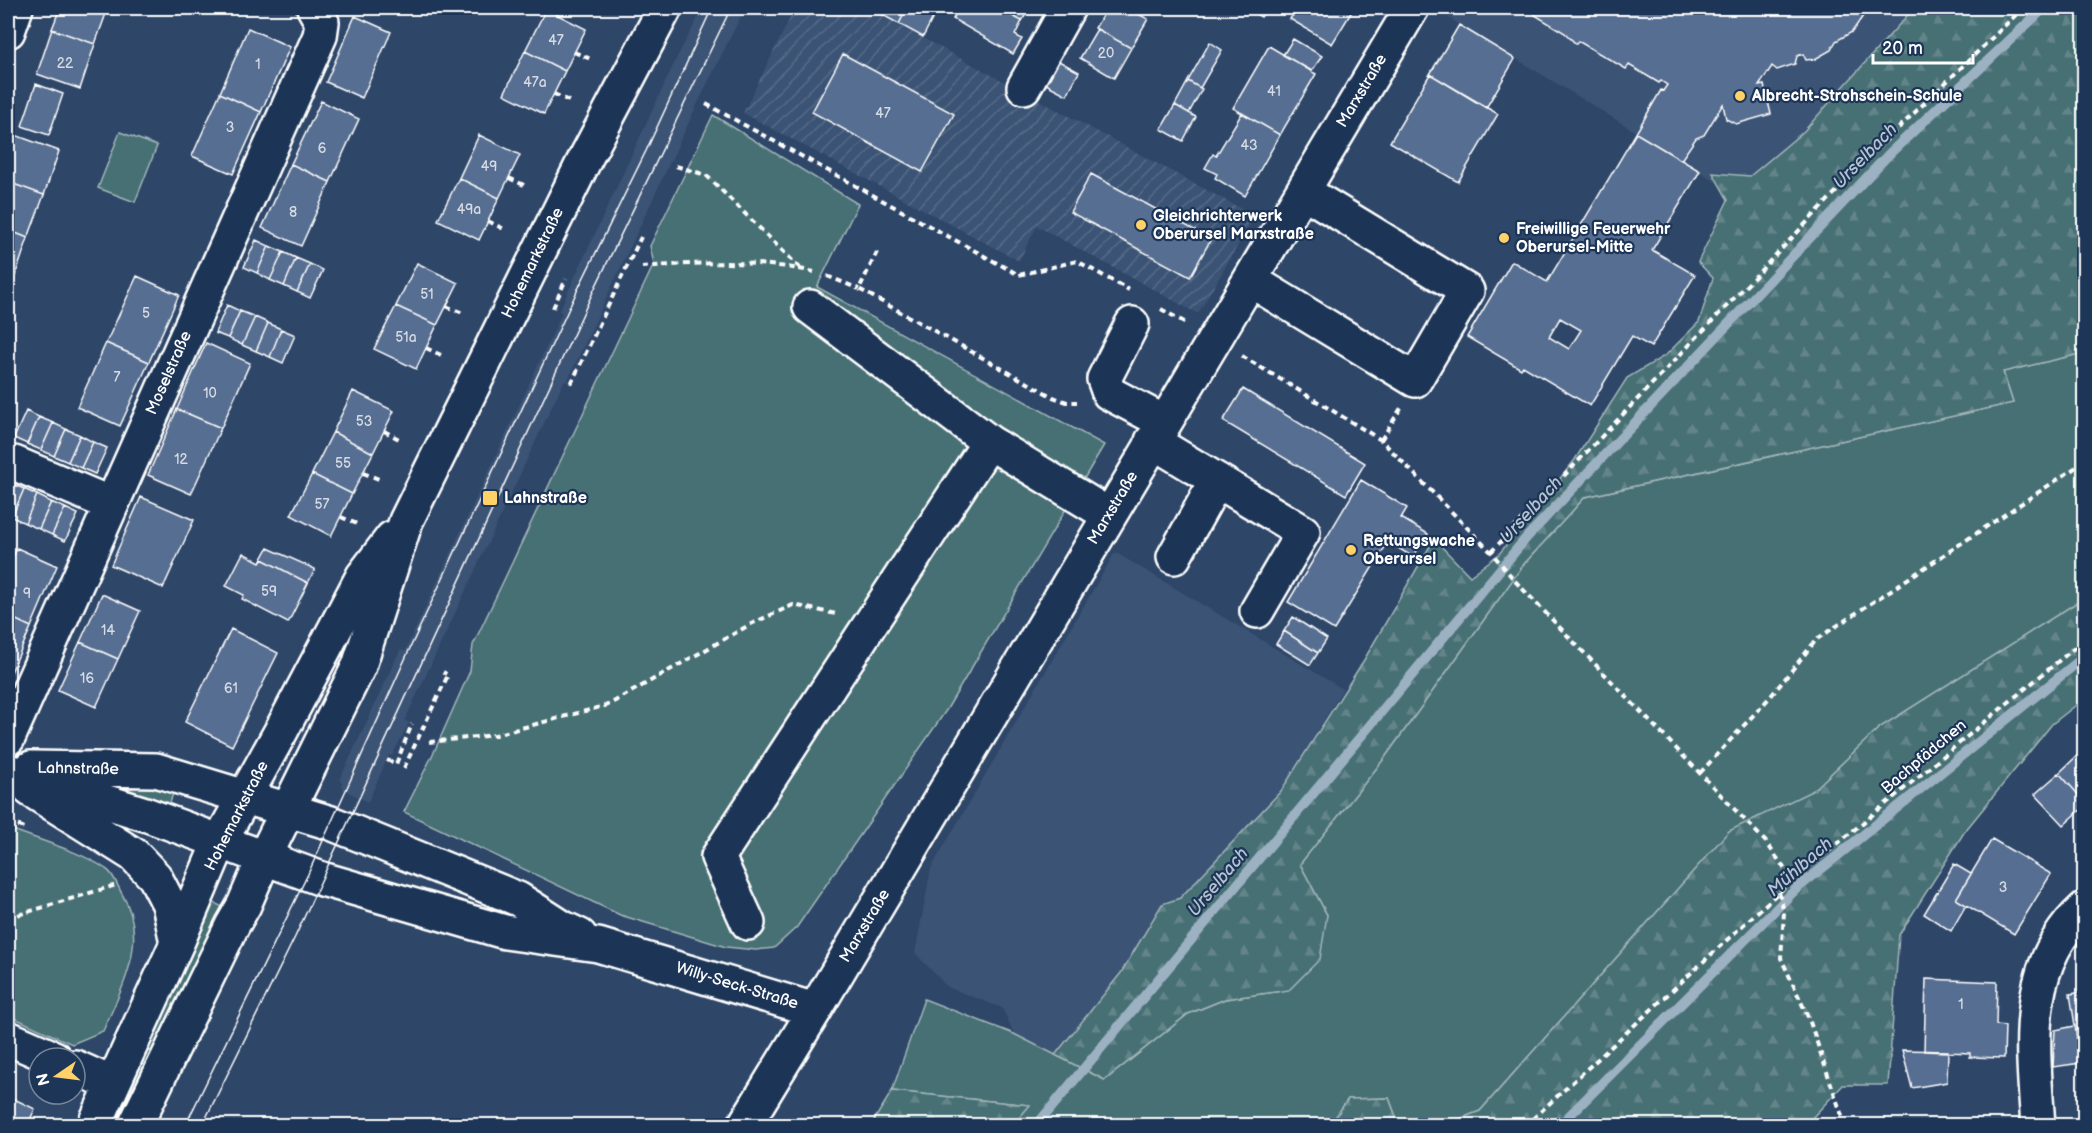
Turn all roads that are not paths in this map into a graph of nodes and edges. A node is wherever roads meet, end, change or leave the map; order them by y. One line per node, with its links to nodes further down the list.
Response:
1 (16, 8): 6 (street)
2 (314, 8): 16 (street, Moselstraße)
3 (665, 8): 18 (street, Hohemarkstraße)
4 (1068, 8): 7 (street)
5 (1412, 8): 8 (street, Marxstraße)
6 (8, 31)
7 (1024, 87)
8 (1303, 192): 9 (street, Marxstraße); 9 (street)
9 (1250, 280): 12 (street, Marxstraße)
10 (810, 307): 13 (street)
11 (1141, 308): 12 (street)
12 (1158, 432): 15 (street); 17 (street, Marxstraße)
13 (989, 442): 17 (street); 28 (street)
14 (14, 463): 16 (street)
15 (1216, 480): 19 (street); 20 (street)
16 (111, 504): 21 (street, Moselstraße)
17 (1109, 515): 31 (street, Marxstraße)
18 (406, 520): 23 (street, Hohemarkstraße); 24 (street, Hohemarkstraße)
19 (1174, 558)
20 (1257, 611)
21 (8, 738)
22 (8, 771): 23 (street, Lahnstraße); 25 (street, Lahnstraße); 29 (street, Lahnstraße)
23 (243, 798): 24 (street, Lahnstraße); 25 (street, Hohemarkstraße)
24 (287, 810): 26 (street, Hohemarkstraße); 30 (street, Willy-Seck-Straße)
25 (220, 842): 26 (street, Lahnstraße); 29 (street, Hohemarkstraße)
26 (264, 858): 30 (street, Willy-Seck-Straße); 37 (street, Hohemarkstraße)
27 (2085, 909): 39 (street)
28 (748, 923)
29 (177, 943): 35 (street, Hohemarkstraße)
30 (598, 945): 31 (street, Willy-Seck-Straße)
31 (815, 1010): 38 (street, Willy-Seck-Straße)
32 (8, 1038): 33 (street)
33 (27, 1046)
34 (87, 1072): 35 (street)
35 (113, 1084): 36 (street, Hohemarkstraße)
36 (94, 1125)
37 (135, 1125)
38 (744, 1125)
39 (2038, 1125)

